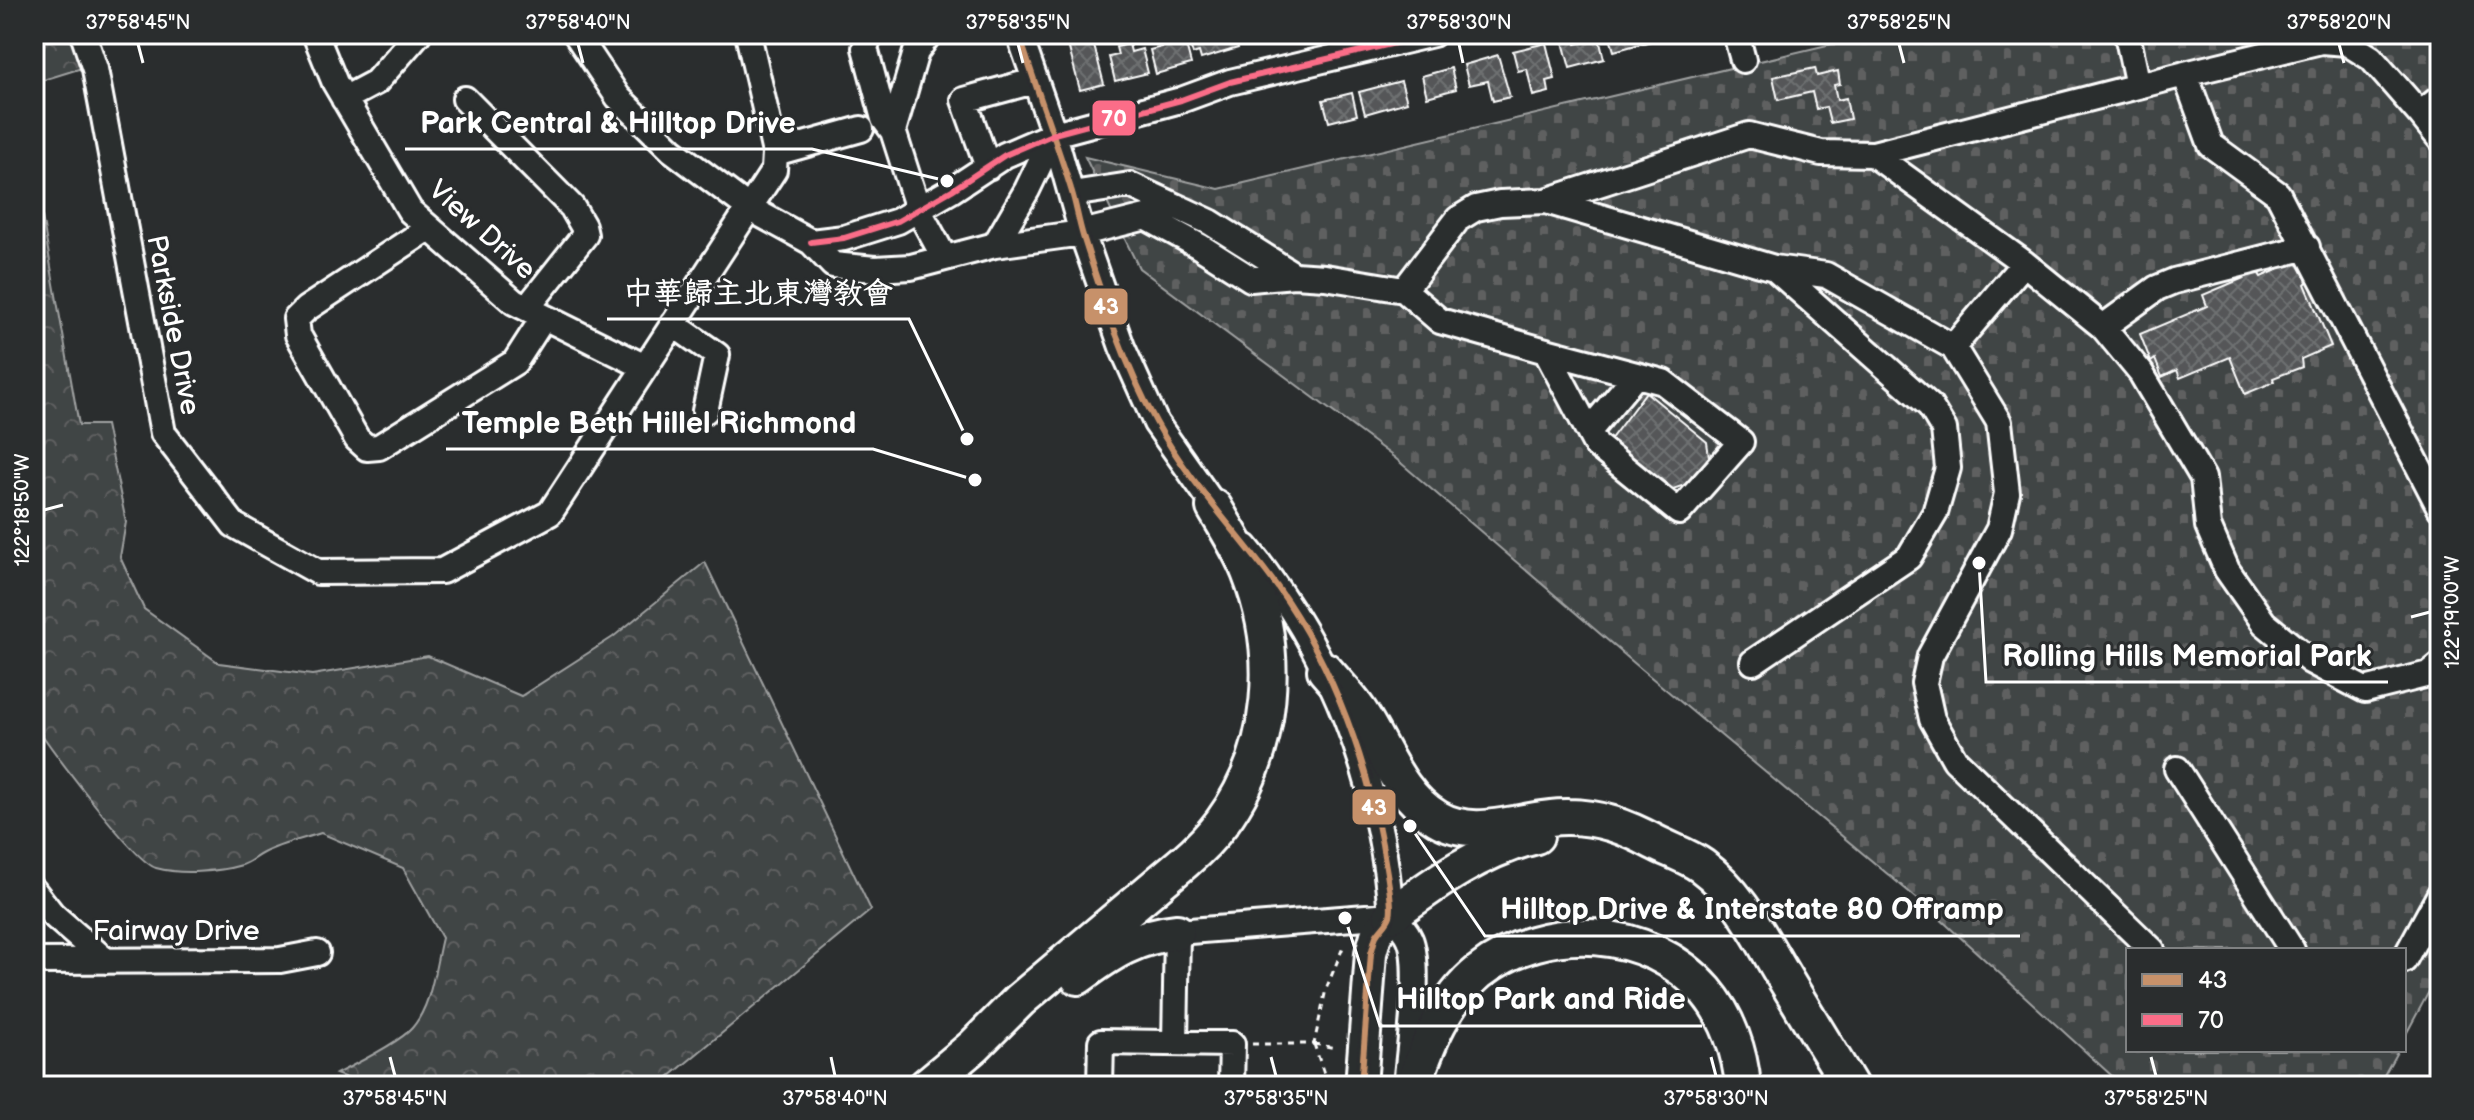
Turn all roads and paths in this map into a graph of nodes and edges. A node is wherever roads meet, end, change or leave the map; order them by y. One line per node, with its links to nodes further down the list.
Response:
1 (83, 34): 46 (street, Parkside Drive)
2 (315, 34): 17 (street, View Drive)
3 (418, 34): 17 (street)
4 (576, 34): 29 (street)
5 (748, 34): 24 (street)
6 (873, 34): 21 (street)
7 (929, 34): 21 (street)
8 (1019, 34): 14 (street)
9 (1433, 34): 22 (street)
10 (1736, 34): 12 (street)
11 (2127, 34): 15 (street)
12 (1743, 60)
13 (2185, 74): 15 (street); 19 (street); 35 (street)
14 (1034, 81): 22 (street); 26 (street)
15 (2138, 86): 25 (street)
16 (2440, 98): 19 (street)
17 (344, 99): 31 (street, View Drive)
18 (465, 99): 41 (street)
19 (2420, 114): 23 (street)
20 (861, 129): 24 (street)
21 (893, 131): 30 (street)
22 (1054, 134): 26 (street); 27 (street); 34 (street)
23 (2440, 139)
24 (775, 153): 29 (street, Parkside Drive)
25 (1873, 154): 28 (street); 37 (street)
26 (988, 167): 30 (street)
27 (1072, 194): 32 (street); 39 (street)
28 (1546, 201): 38 (street); 40 (street)
29 (749, 208): 33 (street); 42 (street, Parkside Drive)
30 (918, 209): 33 (street); 36 (street)
31 (429, 228): 41 (street, View Drive); 41 (street)
32 (1082, 233): 34 (street); 39 (street); 50 (street)
33 (811, 242): 36 (street)
34 (995, 245): 36 (street)
35 (2307, 247): 43 (street); 51 (street)
36 (944, 257)
37 (2024, 263): 43 (street); 44 (street)
38 (1774, 268): 44 (street); 52 (street)
39 (1294, 275): 40 (street)
40 (1404, 290): 45 (street)
41 (536, 312): 46 (street, View Drive)
42 (673, 324): 46 (street, Parkside Drive); 48 (street)
43 (2103, 327): 53 (street)
44 (1953, 347): 62 (street)
45 (1546, 351): 47 (street); 49 (street)
46 (645, 367)
47 (1636, 375): 49 (street); 49 (street)
48 (705, 411)
49 (1589, 431)
50 (1214, 507): 54 (street); 71 (highway)
51 (2440, 508)
52 (1753, 662)
53 (2440, 665)
54 (1325, 670): 56 (highway); 59 (street)
55 (2177, 769): 63 (street)
56 (1658, 844): 59 (highway); 81 (highway)
57 (34, 891): 67 (street)
58 (2440, 894): 65 (street)
59 (1391, 915): 60 (street); 77 (main road); 78 (street)
60 (1177, 932): 68 (street); 71 (highway)
61 (1344, 945): 70 (path)
62 (2150, 948)
63 (2291, 948)
64 (317, 953): 67 (street, Fairway Drive)
65 (2406, 956)
66 (34, 961): 67 (street, Fairway Drive)
67 (106, 961)
68 (1175, 1043): 69 (street); 74 (street)
69 (1232, 1044): 70 (path); 75 (street)
70 (1314, 1044): 72 (path); 76 (path)
71 (974, 1046): 73 (highway)
72 (1336, 1048)
73 (926, 1086)
74 (1100, 1086)
75 (1231, 1086)
76 (1328, 1086)
77 (1361, 1086)
78 (1405, 1086)
79 (1413, 1086): 80 (highway)
80 (1743, 1086)
81 (1850, 1086)

